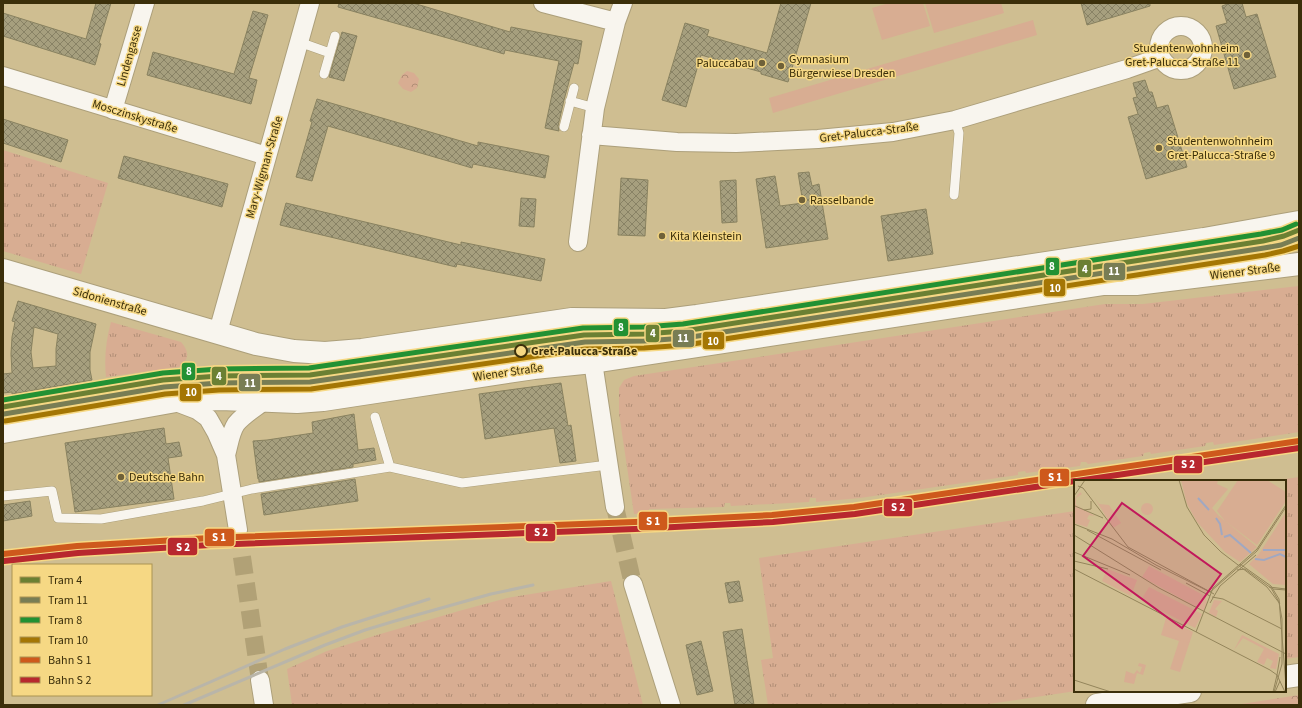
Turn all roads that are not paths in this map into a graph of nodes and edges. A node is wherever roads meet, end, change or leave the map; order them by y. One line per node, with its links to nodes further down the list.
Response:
1 (145, 3): 15 (street, Lindengasse)
2 (310, 3): 7 (street, Mary-Wigman-Straße)
3 (543, 3): 5 (street)
4 (623, 3): 5 (street)
5 (616, 22): 14 (street)
6 (335, 36): 8 (lane)
7 (299, 42): 8 (lane); 19 (street, Mary-Wigman-Straße)
8 (330, 53): 10 (lane)
9 (1161, 57): 16 (street, Gret-Palucca-Straße)
10 (324, 74)
11 (3, 76): 15 (street, Mosczinskystraße)
12 (574, 88): 13 (lane)
13 (570, 102): 14 (lane); 17 (lane)
14 (595, 108): 18 (street)
15 (113, 110): 19 (street, Mosczinskystraße)
16 (955, 120): 18 (street, Gret-Palucca-Straße); 20 (lane)
17 (564, 127)
18 (592, 135): 22 (street)
19 (267, 156): 25 (street, Mary-Wigman-Straße)
20 (954, 195)
21 (1299, 222): 26 (main road, Wiener Straße)
22 (578, 242)
23 (1299, 264): 26 (main road, Wiener Straße)
24 (3, 270): 25 (main road, Sidonienstraße)
25 (218, 332): 26 (main road, Wiener Straße)
26 (585, 340): 27 (main road, Wiener Straße); 29 (lane); 33 (street)
27 (264, 401): 28 (main road, Wiener Straße); 32 (street)
28 (176, 402): 31 (main road, Wiener Straße); 32 (street)
29 (3, 411)
30 (374, 417): 34 (lane)
31 (3, 432)
32 (226, 455): 35 (street)
33 (608, 465): 34 (lane); 37 (street)
34 (390, 467): 35 (lane)
35 (233, 494): 36 (lane); 38 (street)
36 (3, 496)
37 (615, 507)
38 (238, 530)
39 (633, 584): 45 (street)
40 (1299, 675): 41 (main road)
41 (1286, 677)
42 (260, 680): 44 (street)
43 (1183, 692): 46 (main road)
44 (264, 705)
45 (671, 705)
46 (1097, 705)

